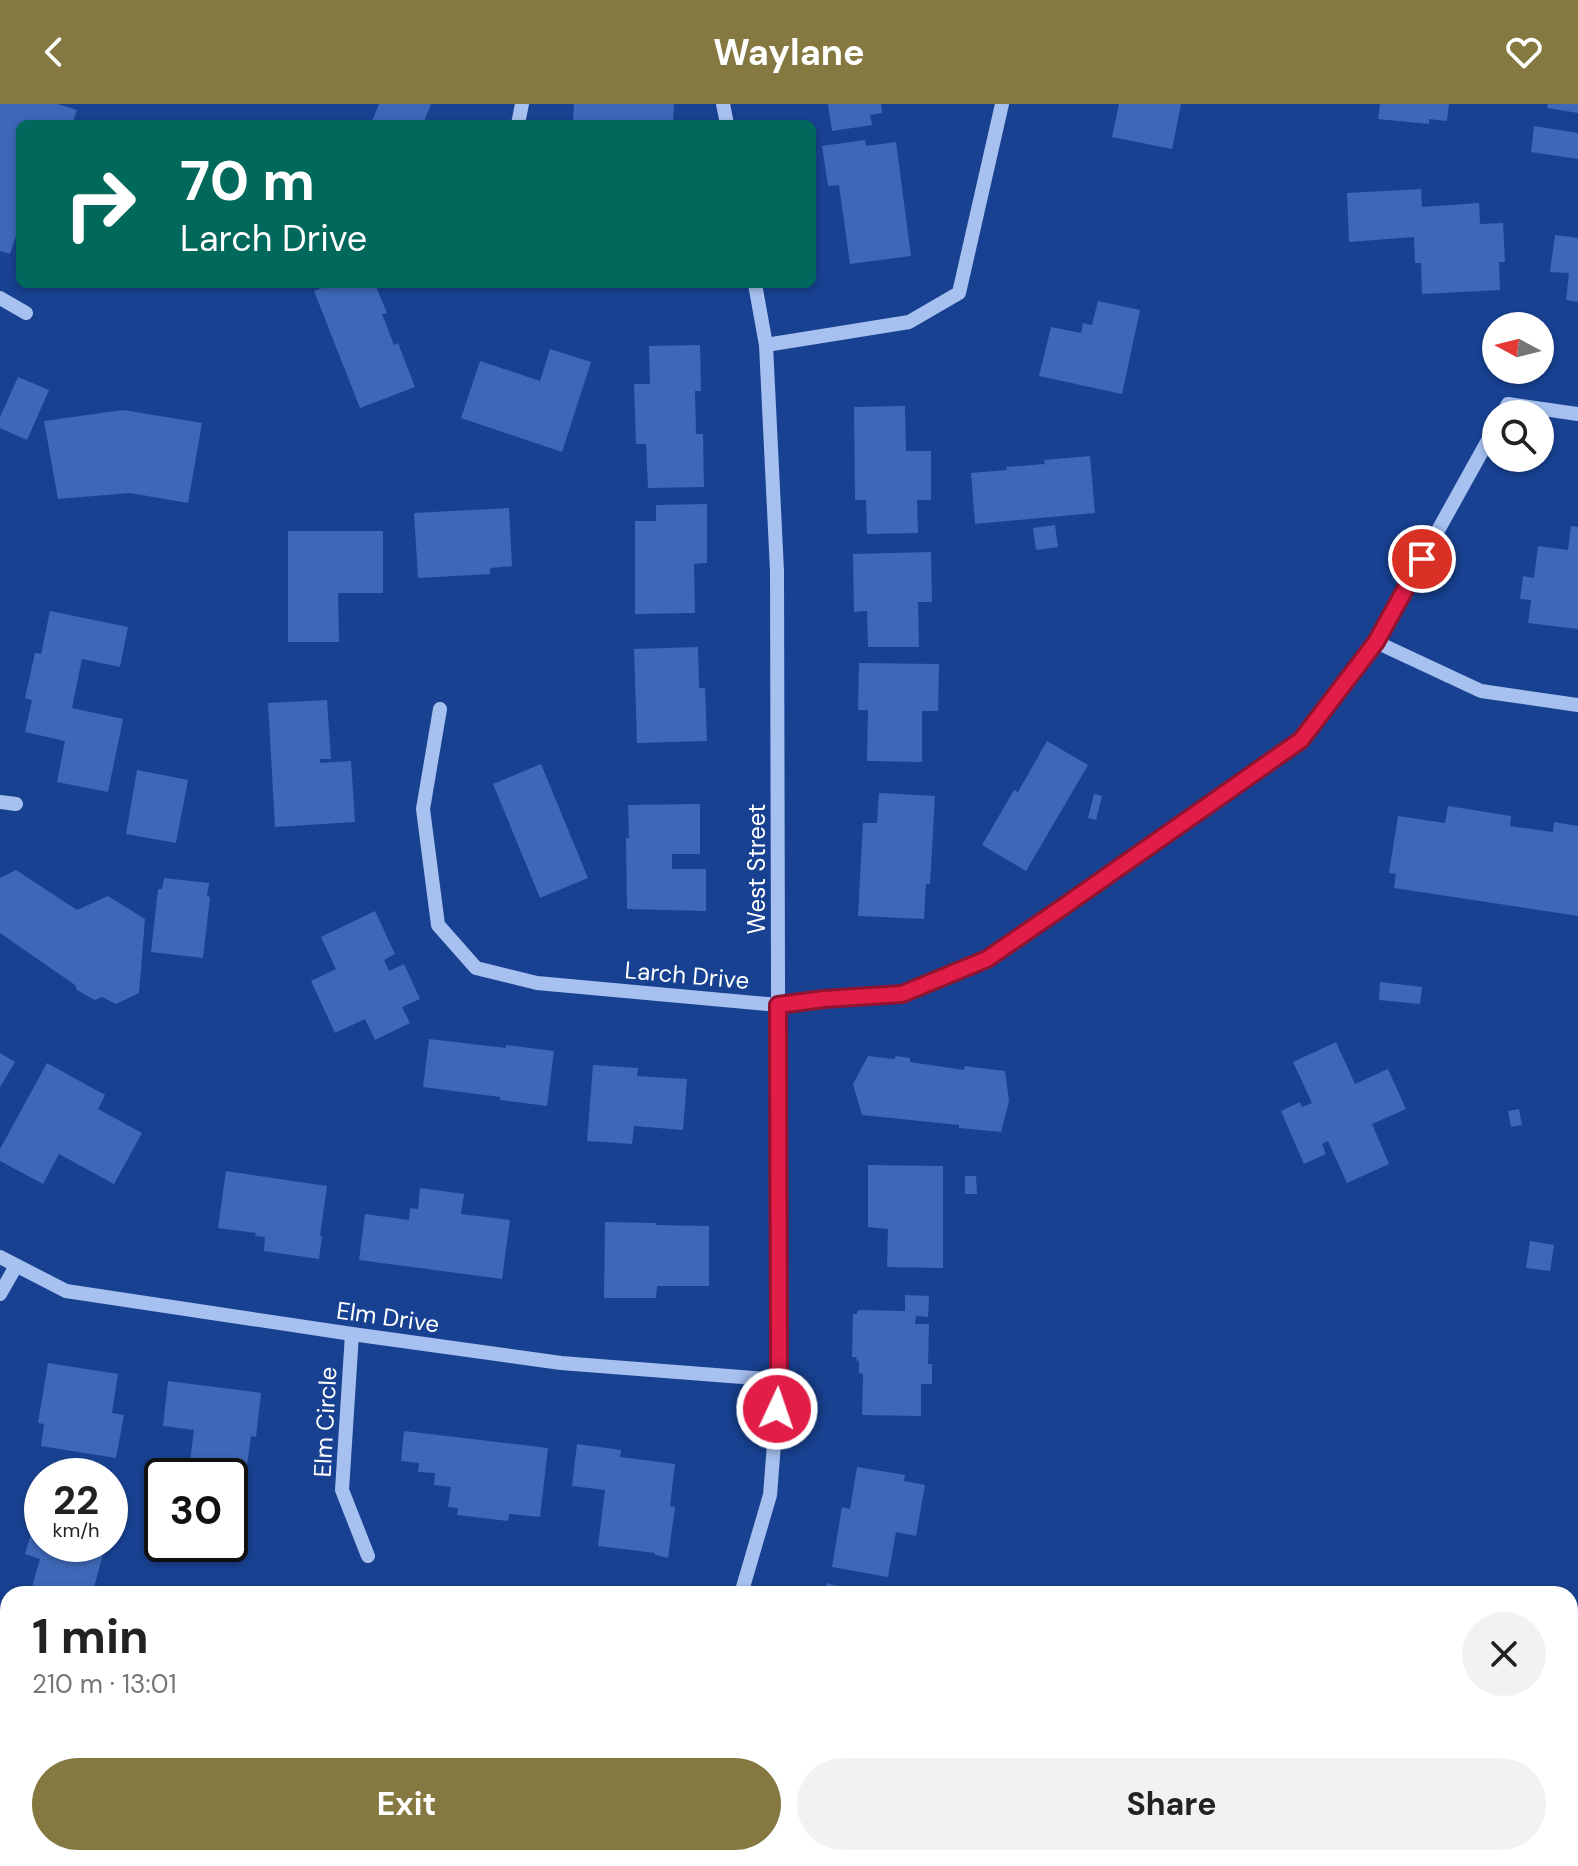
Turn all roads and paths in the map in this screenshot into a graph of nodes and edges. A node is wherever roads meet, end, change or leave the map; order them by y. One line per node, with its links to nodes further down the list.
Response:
1 (1002, 104): 5 (street)
2 (756, 288): 5 (street, West Street)
3 (0, 298): 4 (street)
4 (26, 313)
5 (766, 345): 14 (street, West Street)
6 (1554, 411): 7 (street)
7 (1578, 414)
8 (1482, 451): 9 (street, Larch Drive)
9 (1376, 642): 10 (street); 14 (street, Larch Drive)
10 (1578, 705)
11 (440, 709): 14 (street, Larch Drive)
12 (0, 802): 13 (street)
13 (16, 804)
14 (778, 1005): 19 (street, West Street)
15 (0, 1257): 16 (street, Elm Drive)
16 (16, 1266): 17 (street); 18 (street, Elm Drive)
17 (0, 1294)
18 (352, 1334): 19 (street, Elm Drive); 20 (street, Elm Circle)
19 (779, 1380): 21 (street, West Street)
20 (368, 1556)
21 (743, 1586)

